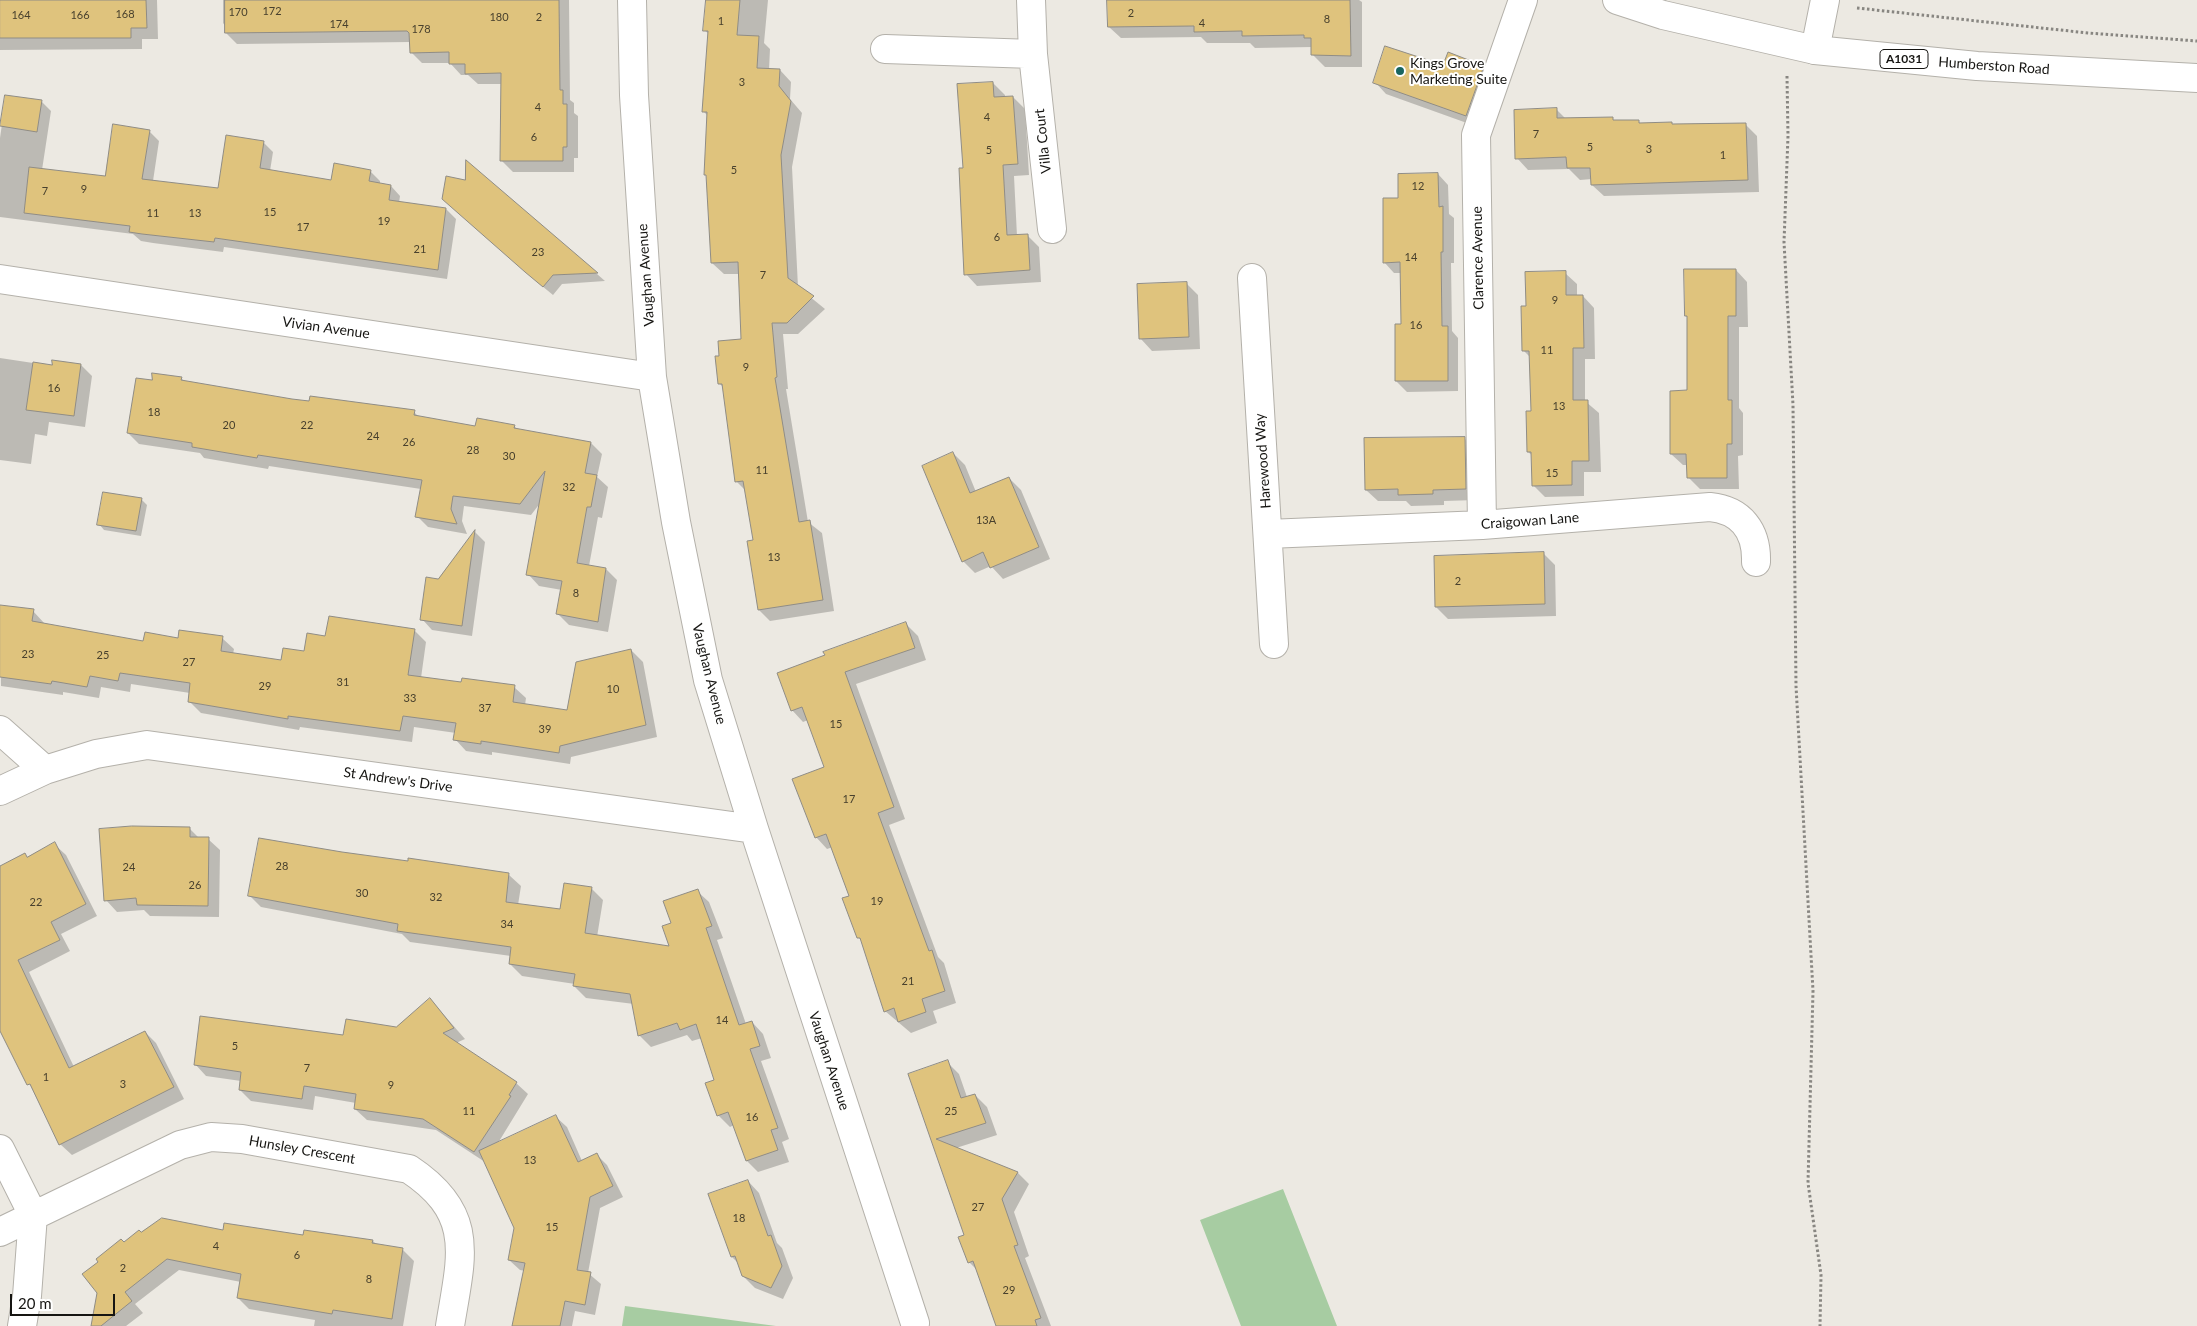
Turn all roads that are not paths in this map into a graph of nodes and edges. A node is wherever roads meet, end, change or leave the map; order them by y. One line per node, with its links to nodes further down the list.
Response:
1 (632, 0): 13 (street, Vaughan Avenue)
2 (1031, 0): 8 (street, Villa Court)
3 (1523, 0): 14 (street, Clarence Avenue)
4 (1617, 0): 7 (street, Humberston Road / A1031)
5 (1825, 2): 7 (street)
6 (885, 49): 8 (street)
7 (1815, 50): 9 (street, Humberston Road / A1031)
8 (1033, 54): 10 (street, Villa Court)
9 (2197, 78)
10 (1052, 229)
11 (1252, 278): 15 (street, Harewood Way)
12 (0, 279): 13 (street, Vivian Avenue)
13 (652, 377): 21 (street, Vaughan Avenue)
14 (1482, 525): 15 (street, Craigowan Lane); 16 (street, Craigowan Lane)
15 (1268, 534): 17 (street, Harewood Way)
16 (1756, 562)
17 (1274, 644)
18 (0, 730): 19 (street)
19 (46, 770): 20 (street, St Andrew's Drive); 21 (street, St Andrew's Drive)
20 (0, 791)
21 (754, 829): 25 (street, Vaughan Avenue)
22 (0, 1149): 23 (street)
23 (33, 1215): 24 (street, Hunsley Crescent); 26 (street); 27 (street, Hunsley Crescent)
24 (0, 1232)
25 (915, 1322)
26 (22, 1326)
27 (450, 1326)

